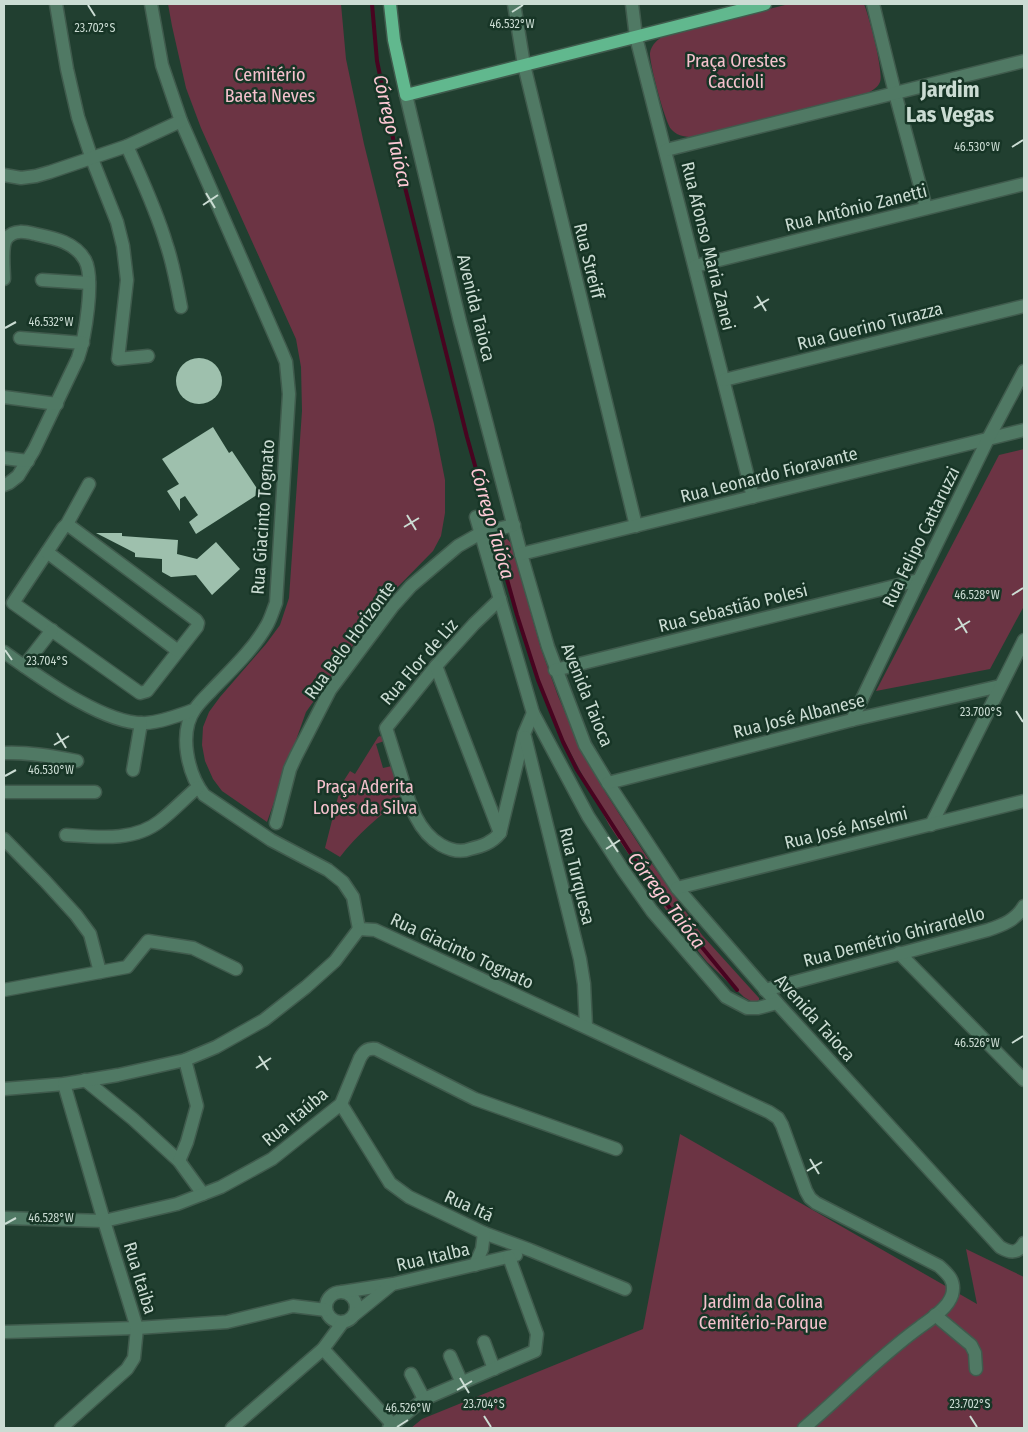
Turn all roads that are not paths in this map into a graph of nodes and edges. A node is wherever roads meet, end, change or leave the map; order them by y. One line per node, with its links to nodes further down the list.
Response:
1 (56, 4): 17 (street)
2 (151, 4): 14 (street, Rua Giacinto Tognato)
3 (390, 4): 13 (main road, Avenida Taioca)
4 (514, 4): 11 (street, Rua Streiff)
5 (632, 4): 9 (street, Rua Afonso Maria Zanei)
6 (765, 4): 8 (main road)
7 (873, 4): 12 (street)
8 (752, 5): 9 (main road)
9 (636, 37): 11 (main road); 16 (street, Rua Afonso Maria Zanei)
10 (1024, 61): 12 (street)
11 (524, 65): 13 (main road); 43 (street, Rua Streiff)
12 (895, 93): 16 (street); 20 (street)
13 (406, 95): 44 (street, Avenida Taioca)
14 (181, 121): 15 (street); 57 (street, Rua Giacinto Tognato)
15 (127, 146): 17 (street); 26 (street)
16 (666, 150): 21 (street, Rua Afonso Maria Zanei)
17 (92, 159): 18 (street); 29 (street)
18 (4, 175)
19 (1024, 184): 20 (street, Rua Antônio Zanetti)
20 (926, 208): 21 (street, Rua Antônio Zanetti)
21 (695, 266): 31 (street, Rua Afonso Maria Zanei)
22 (4, 280): 24 (street)
23 (42, 280): 24 (street)
24 (88, 283): 28 (street)
25 (1024, 306): 31 (street, Rua Guerino Turazza)
26 (180, 307)
27 (20, 338): 28 (street)
28 (83, 343): 33 (street)
29 (148, 356)
30 (1024, 371): 35 (street, Rua Felipo Cattaruzzi)
31 (724, 380): 40 (street, Rua Afonso Maria Zanei)
32 (4, 397): 33 (street)
33 (57, 404): 37 (street)
34 (1024, 430): 35 (street, Rua Leonardo Fioravante)
35 (988, 439): 40 (street, Rua Leonardo Fioravante); 47 (street, Rua Felipo Cattaruzzi)
36 (4, 458): 37 (street)
37 (28, 461): 39 (street)
38 (89, 484): 42 (street)
39 (4, 485)
40 (753, 497): 43 (street, Rua Leonardo Fioravante)
41 (476, 517): 44 (street)
42 (67, 524): 45 (street); 51 (street)
43 (636, 526): 46 (street, Rua Leonardo Fioravante)
44 (496, 529): 46 (street, Avenida Taioca); 48 (street); 70 (street, Rua Belo Horizonte)
45 (46, 552): 49 (street); 51 (street)
46 (521, 554): 55 (street, Avenida Taioca)
47 (918, 580): 55 (street, Rua Sebastião Polesi); 59 (street, Rua Felipo Cattaruzzi)
48 (500, 600): 54 (street, Rua Flor de Liz); 58 (street)
49 (52, 630): 51 (street); 53 (street)
50 (1024, 640): 56 (street)
51 (178, 651)
52 (4, 652): 53 (street)
53 (24, 666): 60 (street)
54 (436, 666): 72 (street); 72 (street, Rua Flor de Liz)
55 (555, 670): 65 (street, Avenida Taioca)
56 (1000, 686): 59 (street, Rua José Albanese); 71 (street)
57 (194, 710): 60 (street); 66 (street, Rua Giacinto Tognato)
58 (533, 713): 61 (street); 83 (street)
59 (852, 720): 65 (street, Rua José Albanese)
60 (141, 723): 64 (street)
61 (524, 734): 72 (street); 84 (street, Rua Turquesa)
62 (4, 753): 63 (street)
63 (77, 761)
64 (133, 770)
65 (608, 783): 75 (street, Avenida Taioca)
66 (198, 787): 73 (street); 77 (street, Rua Giacinto Tognato)
67 (4, 792): 68 (street)
68 (96, 792)
69 (1024, 801): 71 (street, Rua José Anselmi)
70 (276, 823)
71 (931, 825): 75 (street, Rua José Anselmi)
72 (500, 833)
73 (66, 835)
74 (4, 839): 80 (street)
75 (677, 888): 82 (street, Avenida Taioca)
76 (1024, 906): 78 (street, Rua Demétrio Ghirardello)
77 (359, 929): 84 (street, Rua Giacinto Tognato); 85 (street)
78 (899, 953): 82 (street, Rua Demétrio Ghirardello); 87 (street)
79 (236, 969): 80 (street)
80 (100, 972): 81 (street)
81 (4, 990)
82 (765, 990): 83 (street, Avenida Taioca)
83 (777, 1004): 97 (street, Avenida Taioca)
84 (586, 1027): 106 (street, Rua Giacinto Tognato)
85 (185, 1060): 86 (street); 92 (street)
86 (84, 1080): 88 (street); 92 (street)
87 (1024, 1080)
88 (64, 1084): 89 (street); 95 (street, Rua Itaiba)
89 (4, 1089)
90 (341, 1104): 91 (street, Rua Itaúba); 93 (street, Rua Itaúba); 96 (street, Rua Itá)
91 (616, 1149)
92 (179, 1161): 93 (street)
93 (203, 1194): 95 (street, Rua Itaúba)
94 (4, 1218): 95 (street, Rua Itaúba)
95 (104, 1221): 108 (street, Rua Itaiba)
96 (484, 1233): 98 (street, Rua Itá); 100 (street)
97 (1023, 1246)
98 (530, 1250): 99 (street, Rua Italba); 102 (street, Rua Itá)
99 (509, 1257): 100 (street, Rua Italba); 113 (street)
100 (475, 1265): 101 (street, Rua Italba)
101 (393, 1284): 103 (street, Rua Italba); 107 (street)
102 (624, 1289)
103 (337, 1294): 104 (street, Rua Italba); 105 (street); 107 (street)
104 (293, 1306): 105 (street, Rua Itaiba); 108 (street, Rua Itaiba)
105 (326, 1310): 107 (street)
106 (935, 1315): 114 (street); 121 (street)
107 (349, 1319): 111 (street)
108 (137, 1328): 109 (street); 119 (street)
109 (4, 1332)
110 (484, 1342): 113 (street)
111 (323, 1349): 118 (street); 120 (street)
112 (450, 1356): 116 (street)
113 (494, 1369): 116 (street)
114 (976, 1369)
115 (411, 1374): 117 (street)
116 (462, 1383): 117 (street)
117 (424, 1399): 118 (street)
118 (391, 1427)
119 (61, 1428)
120 (232, 1428)
121 (804, 1428)

